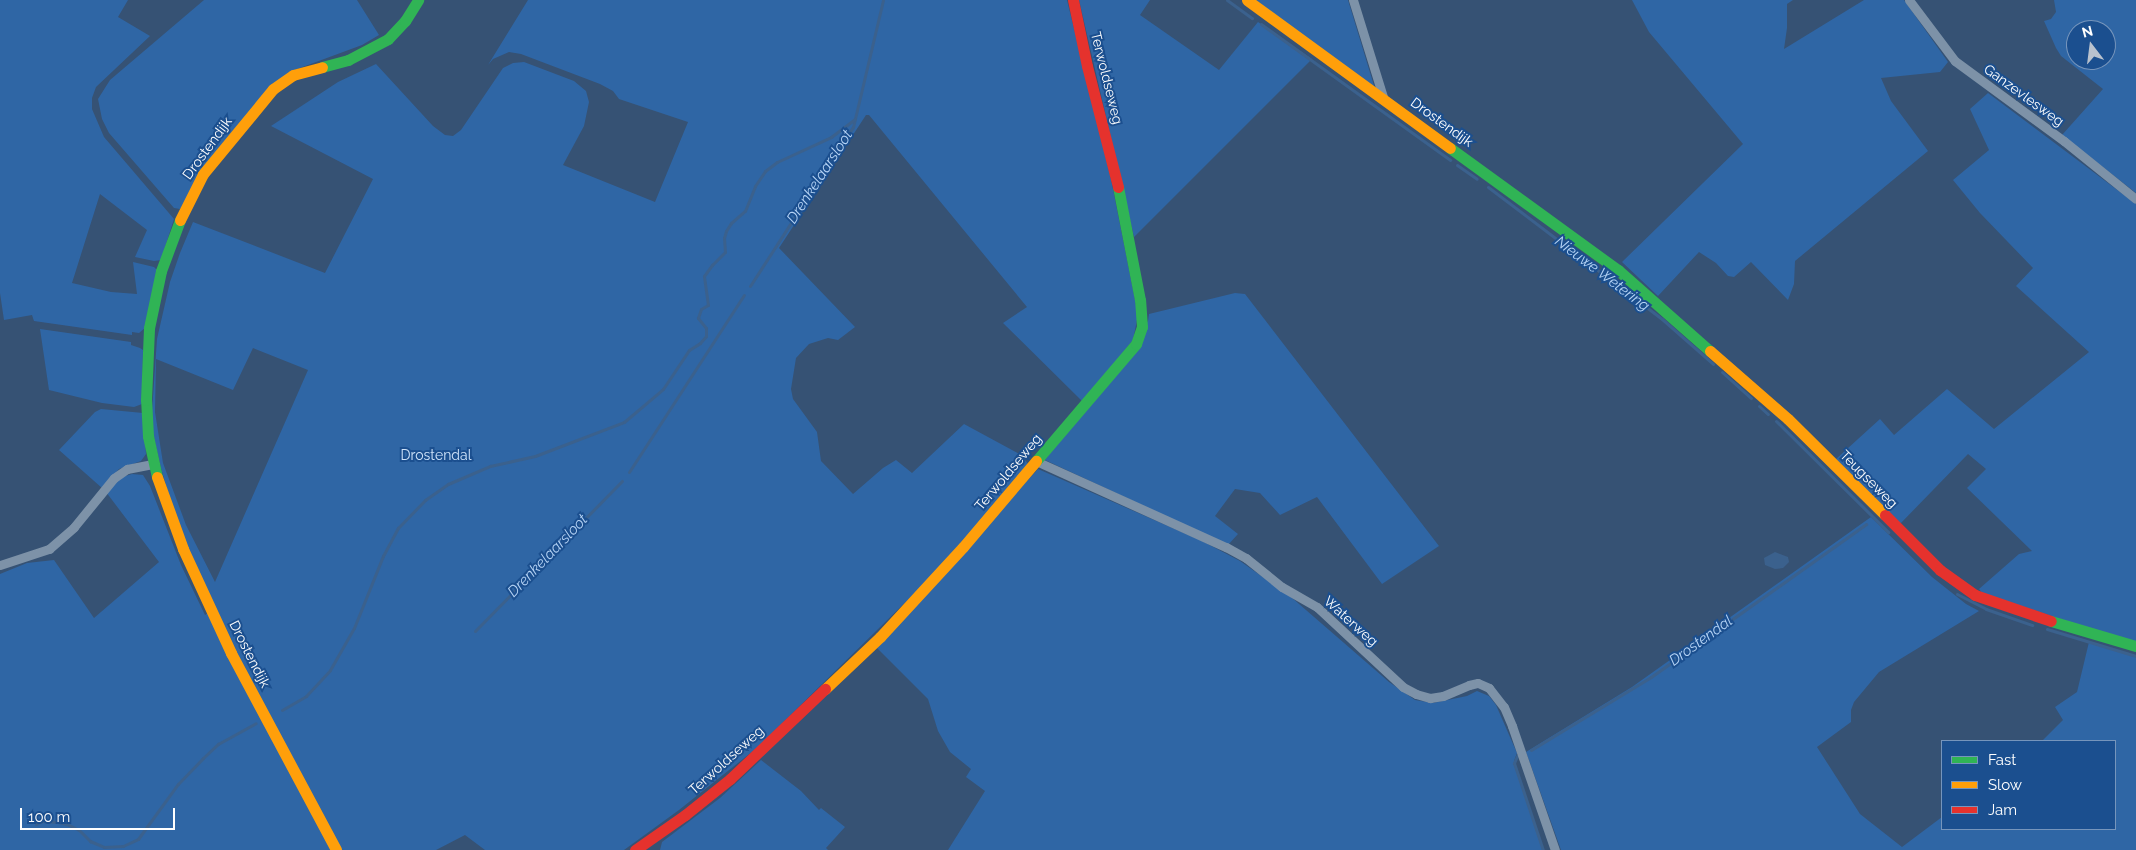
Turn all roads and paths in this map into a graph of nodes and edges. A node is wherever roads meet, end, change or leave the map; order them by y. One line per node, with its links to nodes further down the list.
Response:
1 (418, 0): 10 (street, Drostendijk)
2 (1073, 0): 9 (street, Terwoldseweg)
3 (1247, 0): 6 (street, Drostendijk)
4 (1353, 0): 6 (street)
5 (1909, 0): 7 (street, Ganzevlesweg)
6 (1383, 97): 8 (street, Drostendijk)
7 (2136, 199)
8 (1618, 270): 12 (street, Teugseweg)
9 (1036, 462): 13 (street, Terwoldseweg); 16 (street, Waterweg)
10 (154, 464): 11 (street); 14 (street, Drostendijk)
11 (0, 565)
12 (2136, 646)
13 (651, 846): 15 (street, Terwoldseweg)
14 (336, 850)
15 (635, 850)
16 (1555, 850)

